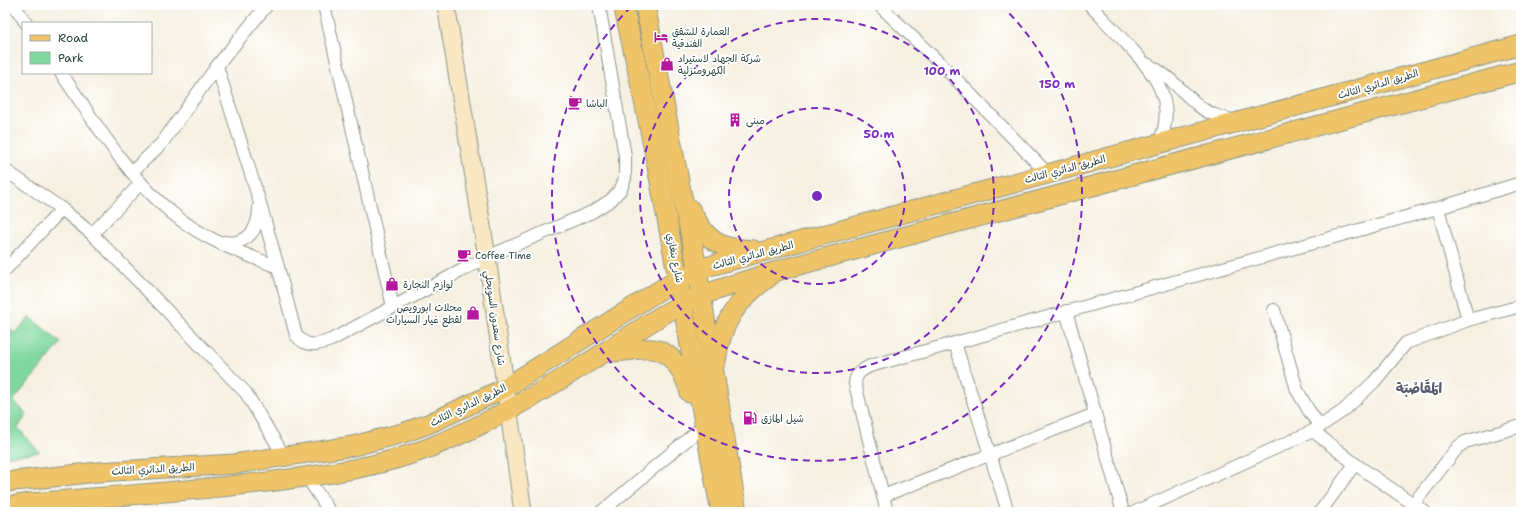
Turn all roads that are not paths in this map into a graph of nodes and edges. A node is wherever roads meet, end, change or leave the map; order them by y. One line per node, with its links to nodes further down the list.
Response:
1 (14, 5): 10 (street)
2 (268, 5): 13 (street)
3 (324, 5): 39 (street)
4 (446, 5): 30 (main road, شارع سعدون السويحلي)
5 (598, 5): 30 (street)
6 (623, 5): 35 (main road, شارع بنغازي)
7 (645, 5): 23 (main road, شارع بنغازي)
8 (879, 5): 20 (street)
9 (1090, 5): 12 (street)
10 (25, 22)
11 (1521, 45): 16 (main road, الطريق الدائري الثالث)
12 (1145, 63): 16 (street); 17 (street)
13 (217, 66): 19 (street); 24 (street)
14 (1521, 71): 33 (main road)
15 (62, 74): 19 (street)
16 (1242, 122): 17 (main road, الطريق الدائري الثالث)
17 (1159, 143): 20 (main road, الطريق الدائري الثالث)
18 (5, 170): 26 (street)
19 (132, 172): 21 (street)
20 (1048, 174): 29 (main road, الطريق الدائري الثالث)
21 (141, 183): 27 (street); 28 (street)
22 (1521, 183): 25 (street)
23 (680, 191): 29 (main road); 34 (main road, شارع بنغازي)
24 (259, 200): 28 (street); 31 (street)
25 (1438, 208): 41 (street); 42 (street)
26 (62, 209): 27 (street); 32 (street)
27 (92, 234): 53 (street)
28 (217, 242): 31 (street)
29 (764, 251): 34 (main road, الطريق الدائري الثالث)
30 (487, 257): 39 (street); 46 (main road, شارع سعدون السويحلي)
31 (278, 267): 39 (street)
32 (5, 270)
33 (780, 270): 36 (main road); 45 (main road)
34 (697, 271): 35 (main road, الطريق الدائري الثالث); 36 (main road, شارع بنغازي)
35 (679, 278): 37 (main road, شارع بنغازي); 46 (main road, الطريق الدائري الثالث)
36 (701, 297): 37 (main road); 45 (main road, شارع بنغازي)
37 (683, 304): 44 (main road); 51 (main road, شارع بنغازي)
38 (1521, 306): 42 (street)
39 (393, 308)
40 (1274, 310): 50 (street)
41 (1066, 311): 43 (street); 48 (street)
42 (1468, 320): 50 (street)
43 (955, 343): 52 (street); 57 (street)
44 (604, 352): 47 (main road); 51 (main road)
45 (714, 379): 67 (main road, شارع بنغازي)
46 (504, 388): 47 (main road, شارع سعدون السويحلي); 53 (main road, الطريق الدائري الثالث)
47 (508, 412): 55 (main road); 64 (main road, شارع سعدون السويحلي)
48 (1095, 414): 52 (street); 70 (street)
49 (1521, 426): 59 (street)
50 (1316, 428): 54 (street); 71 (street)
51 (705, 436): 60 (street); 66 (main road, شارع بنغازي)
52 (990, 453): 57 (street); 69 (street)
53 (284, 456): 56 (main road, الطريق الدائري الثالث)
54 (1356, 464): 59 (street); 72 (street)
55 (307, 477): 58 (main road); 63 (street)
56 (5, 482)
57 (883, 496): 68 (street)
58 (31, 503): 61 (main road); 62 (street)
59 (1414, 503): 73 (street)
60 (616, 506): 65 (street)
61 (5, 507)
62 (49, 512)
63 (330, 512)
64 (523, 512)
65 (601, 512)
66 (721, 512)
67 (737, 512)
68 (887, 512)
69 (1008, 512)
70 (1123, 512)
71 (1135, 512)
72 (1320, 512)
73 (1425, 512)

